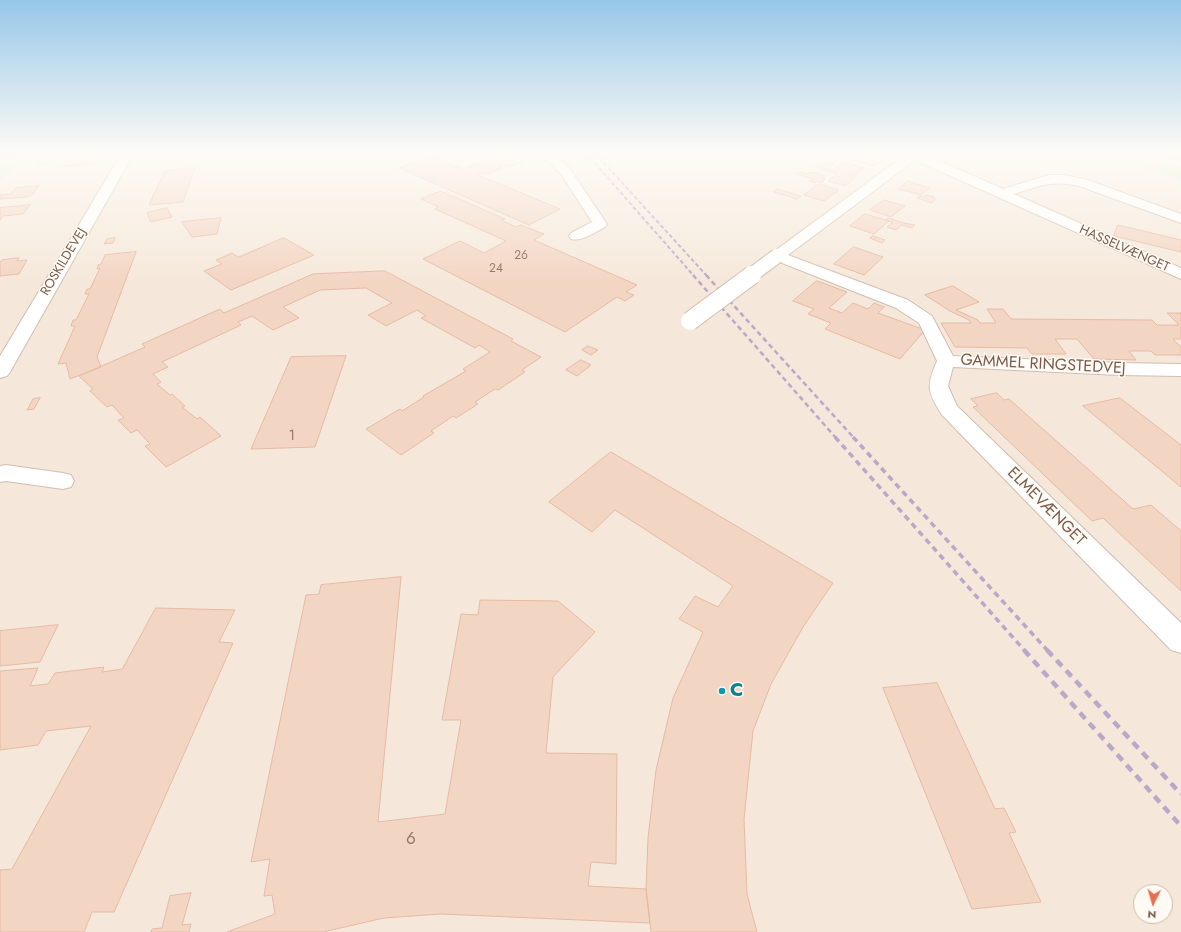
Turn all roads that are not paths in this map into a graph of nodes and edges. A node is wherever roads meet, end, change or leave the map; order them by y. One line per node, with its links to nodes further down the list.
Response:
1 (103, 196): 13 (street, ROSKILDEVEJ)
2 (582, 196): 7 (street)
3 (856, 196): 8 (street)
4 (1008, 196): 9 (street, HASSELVÆNGET)
5 (1120, 196): 6 (street)
6 (1181, 219)
7 (576, 236)
8 (777, 256): 10 (street, bridge); 11 (street, GAMMEL RINGSTEDVEJ)
9 (1181, 274)
10 (690, 321)
11 (946, 361): 12 (street, GAMMEL RINGSTEDVEJ); 16 (street, ELMEVÆNGET)
12 (1181, 370)
13 (0, 372)
14 (0, 474): 15 (street)
15 (63, 481)
16 (1181, 641)

